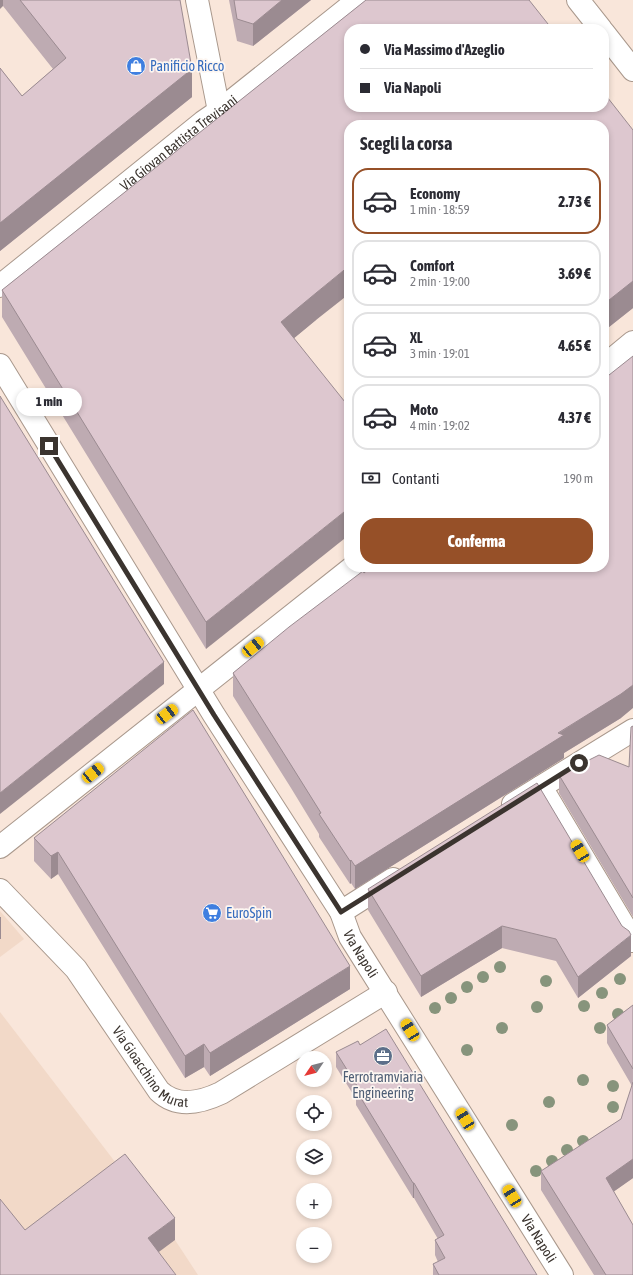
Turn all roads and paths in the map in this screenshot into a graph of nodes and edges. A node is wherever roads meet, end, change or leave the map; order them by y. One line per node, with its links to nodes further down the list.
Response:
1 (197, 0): 7 (street)
2 (358, 0): 7 (street, Via Giovan Battista Trevisani)
3 (578, 0): 4 (street)
4 (597, 24)
5 (609, 39): 6 (street)
6 (633, 70)
7 (220, 111): 8 (street, Via Giovan Battista Trevisani)
8 (0, 286)
9 (633, 342): 10 (street)
10 (609, 362)
11 (0, 365): 13 (street, Via Napoli)
12 (347, 572): 13 (street)
13 (199, 689): 17 (street); 20 (street, Via Napoli)
14 (631, 731): 15 (street)
15 (541, 787): 16 (street); 21 (street)
16 (494, 816)
17 (0, 847)
18 (407, 870): 20 (street)
19 (0, 890): 22 (street, Via Gioacchino Murat)
20 (341, 912): 22 (street, Via Napoli)
21 (633, 941)
22 (386, 992): 23 (street, Via Napoli)
23 (562, 1275)

